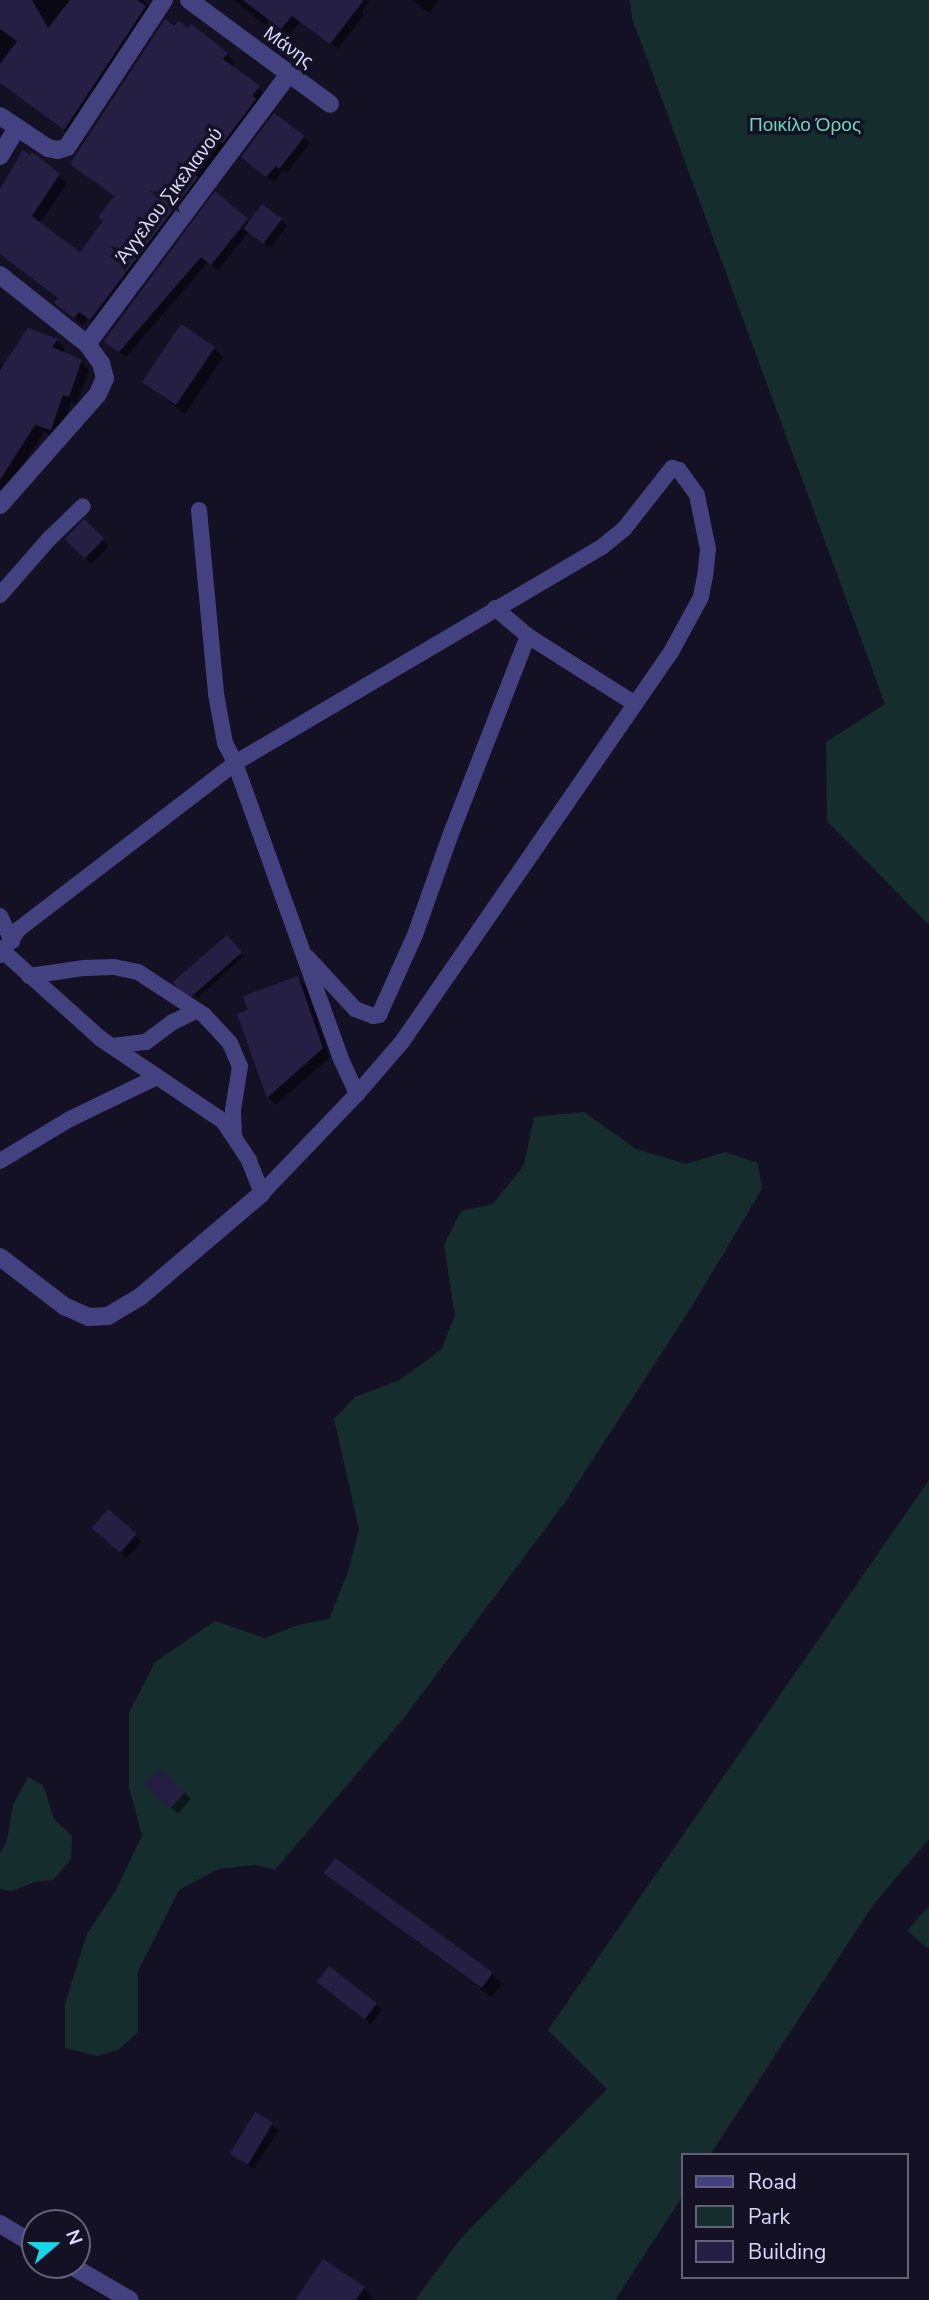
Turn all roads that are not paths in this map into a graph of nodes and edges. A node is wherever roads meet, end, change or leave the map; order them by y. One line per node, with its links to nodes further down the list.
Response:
1 (164, 0): 6 (street)
2 (189, 0): 3 (street, Μάνης)
3 (288, 75): 4 (street, Μάνης); 9 (street, Άγγελου Σικελιανού)
4 (330, 104)
5 (0, 116): 6 (street)
6 (16, 129): 7 (street)
7 (0, 156)
8 (0, 275): 9 (street)
9 (87, 344): 10 (street)
10 (0, 505)
11 (83, 506): 13 (street)
12 (199, 510): 17 (street)
13 (0, 595)
14 (495, 608): 15 (street); 16 (street); 17 (street)
15 (528, 636): 16 (street); 20 (street)
16 (635, 704): 25 (street)
17 (235, 763): 19 (street); 20 (street)
18 (0, 916): 19 (street)
19 (5, 950): 21 (street)
20 (300, 950): 25 (street)
21 (29, 976): 22 (street); 23 (street)
22 (197, 1011): 23 (street); 26 (street)
23 (112, 1046): 24 (street)
24 (157, 1077): 26 (street); 27 (street)
25 (357, 1094): 28 (street)
26 (234, 1138): 28 (street)
27 (0, 1161)
28 (262, 1193): 29 (street)
29 (0, 1257)
30 (0, 2224): 31 (street)
31 (21, 2237)
32 (91, 2277): 33 (street)
33 (130, 2300)

